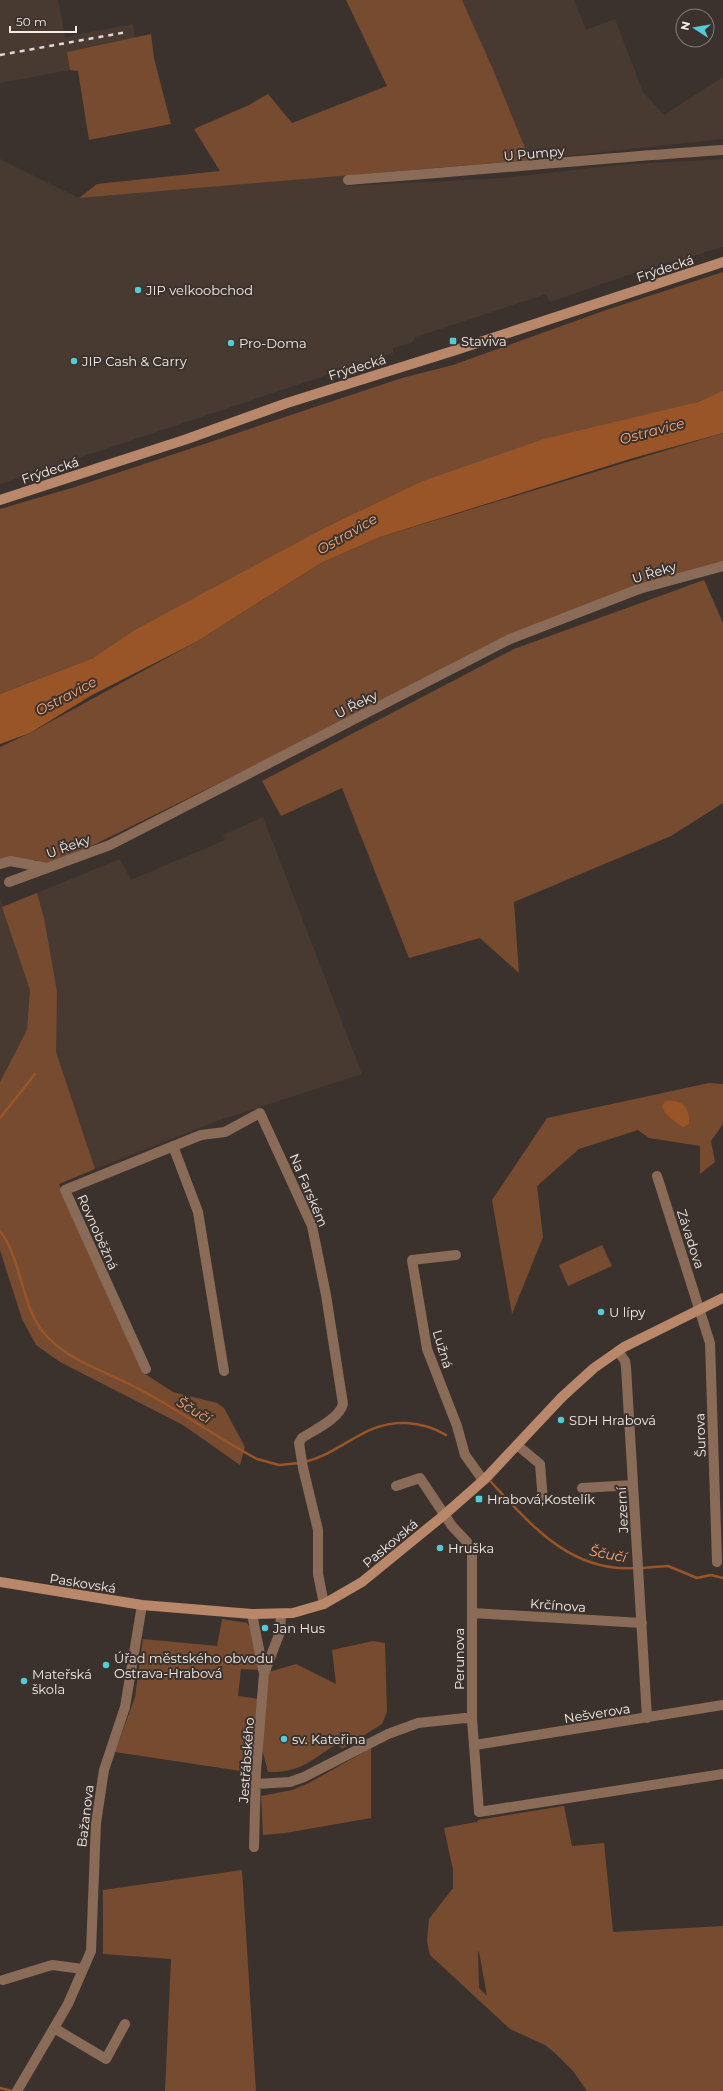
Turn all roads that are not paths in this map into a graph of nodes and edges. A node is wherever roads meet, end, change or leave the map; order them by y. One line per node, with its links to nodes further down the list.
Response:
1 (723, 150): 2 (street, U Pumpy)
2 (348, 180)
3 (723, 262): 4 (main road, Frýdecká)
4 (0, 500)
5 (723, 566): 7 (street, U Řeky)
6 (0, 864): 7 (street)
7 (47, 868): 8 (street, U Řeky)
8 (9, 882)
9 (173, 1146): 15 (street, Rovnoběžná); 16 (street); 27 (street, Na Farském)
10 (657, 1176): 13 (street, Závadova)
11 (456, 1255): 19 (street, Lužná)
12 (723, 1298): 13 (main road, Paskovská)
13 (699, 1309): 14 (main road, Paskovská); 17 (street, Šurova)
14 (618, 1351): 18 (main road, Paskovská); 20 (street, Jezerní)
15 (146, 1369)
16 (224, 1371)
17 (718, 1430): 25 (street, Šurova)
18 (518, 1445): 19 (main road, Paskovská); 23 (street)
19 (483, 1480): 24 (main road, Paskovská)
20 (633, 1485): 22 (street); 32 (street, Jezerní)
21 (396, 1486): 24 (street, Perunova)
22 (582, 1488)
23 (543, 1501)
24 (444, 1515): 27 (main road, Paskovská); 29 (street, Perunova)
25 (717, 1562)
26 (0, 1582): 28 (main road, Paskovská)
27 (324, 1604): 31 (main road, Paskovská)
28 (142, 1605): 30 (main road, Paskovská); 41 (street, Bažanova)
29 (473, 1613): 32 (street, Krčínova); 36 (street, Perunova)
30 (252, 1614): 31 (main road, Paskovská); 33 (street, Jestřábského)
31 (281, 1615): 33 (street, Jestřábského)
32 (642, 1623): 35 (street, Jezerní)
33 (264, 1674): 39 (street, Jestřábského)
34 (723, 1706): 35 (street, Nešverova)
35 (647, 1718): 37 (street, Nešverova)
36 (472, 1719): 37 (street, Perunova); 39 (street)
37 (475, 1746): 38 (street, Perunova)
38 (723, 1774)
39 (256, 1784): 40 (street, Jestřábského)
40 (254, 1847)
41 (83, 1969): 42 (street); 44 (street, Bažanova)
42 (3, 1980)
43 (125, 2024): 44 (street)
44 (54, 2028): 45 (street, Bažanova)
45 (18, 2089)

